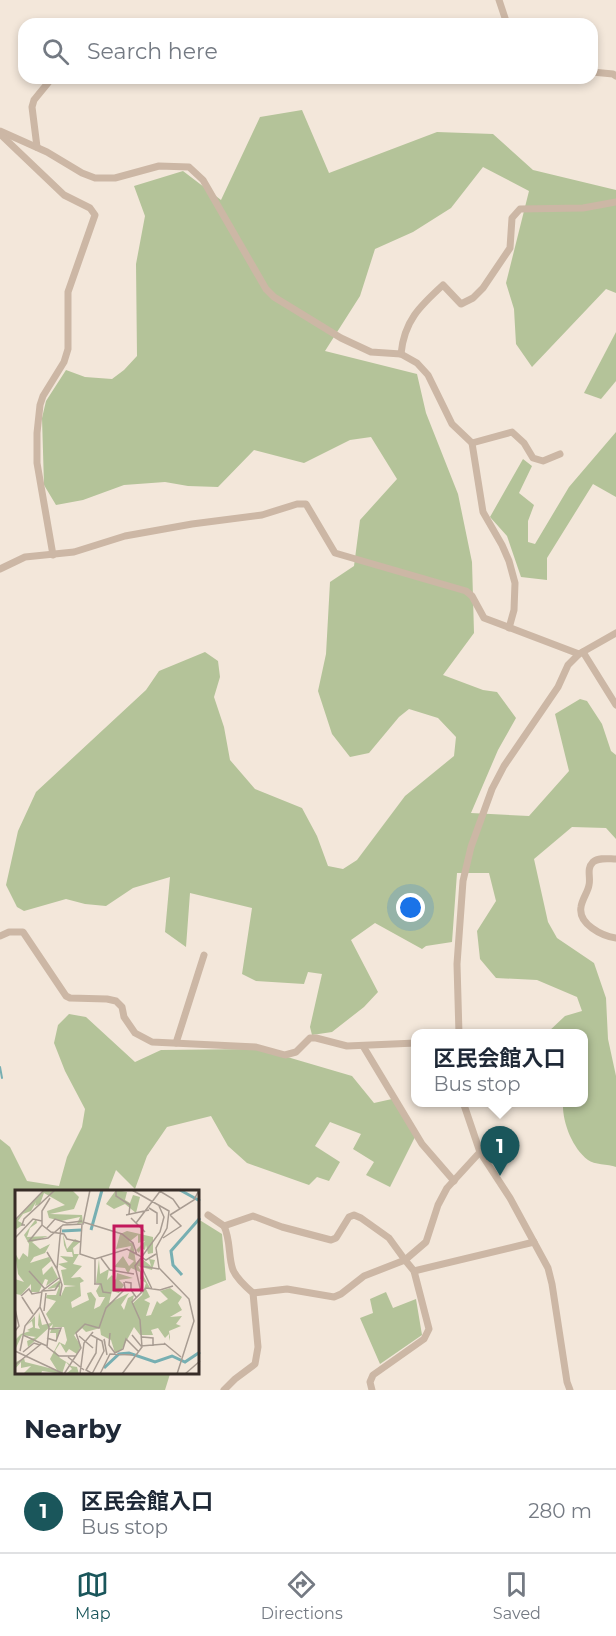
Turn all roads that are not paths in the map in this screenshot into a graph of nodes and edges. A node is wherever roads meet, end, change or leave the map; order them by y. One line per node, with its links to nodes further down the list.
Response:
1 (500, 0): 2 (street)
2 (505, 18)
3 (598, 73): 4 (street)
4 (616, 76)
5 (47, 84): 7 (street)
6 (0, 132): 7 (street); 12 (street)
7 (37, 147): 9 (street)
8 (616, 202): 9 (street)
9 (401, 354): 10 (street)
10 (472, 443): 11 (street); 14 (street)
11 (560, 453)
12 (53, 555): 13 (street); 14 (street)
13 (0, 569)
14 (509, 628): 16 (street)
15 (616, 633): 16 (street)
16 (581, 653): 17 (street); 22 (street)
17 (616, 705)
18 (616, 859): 20 (street)
19 (0, 936): 23 (street)
20 (616, 938)
21 (204, 955): 23 (street)
22 (459, 1029)
23 (176, 1043): 25 (street)
24 (411, 1043): 25 (street)
25 (363, 1046): 28 (street)
26 (465, 1107): 27 (street)
27 (480, 1152): 28 (street); 31 (street)
28 (454, 1181): 32 (street)
29 (208, 1215): 30 (street)
30 (224, 1226): 32 (street); 34 (street)
31 (534, 1242): 33 (street); 37 (street)
32 (405, 1260): 33 (street); 34 (street)
33 (414, 1271): 36 (street)
34 (253, 1293): 35 (street)
35 (224, 1390)
36 (372, 1390)
37 (570, 1390)

